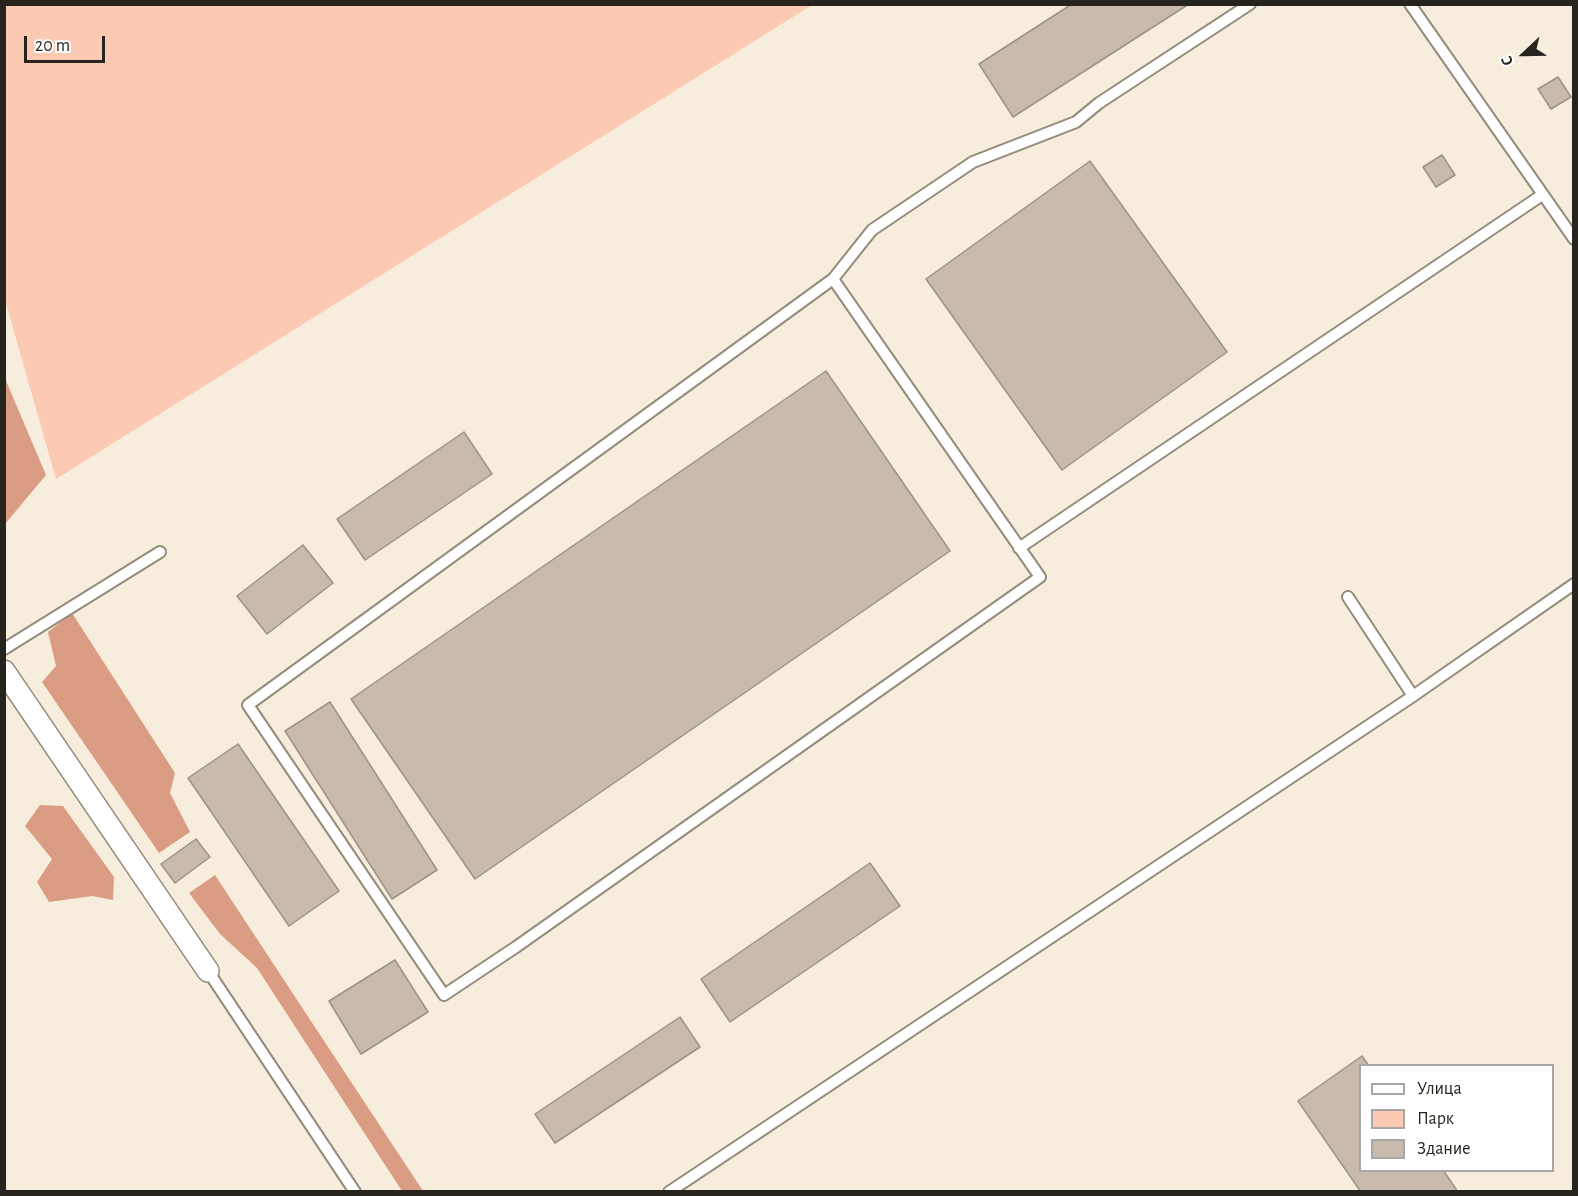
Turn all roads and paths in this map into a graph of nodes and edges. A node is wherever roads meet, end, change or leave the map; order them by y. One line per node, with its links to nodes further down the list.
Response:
1 (1250, 4): 5 (lane)
2 (1410, 4): 3 (lane)
3 (1542, 195): 4 (lane); 6 (lane)
4 (1574, 239)
5 (833, 279): 6 (lane); 6 (lane)
6 (1019, 548)
7 (160, 552): 10 (lane)
8 (1574, 584): 12 (lane)
9 (1348, 597): 12 (lane)
10 (4, 649)
11 (4, 671): 13 (street)
12 (1413, 696): 15 (lane)
13 (208, 971): 14 (lane)
14 (355, 1191)
15 (669, 1191)

